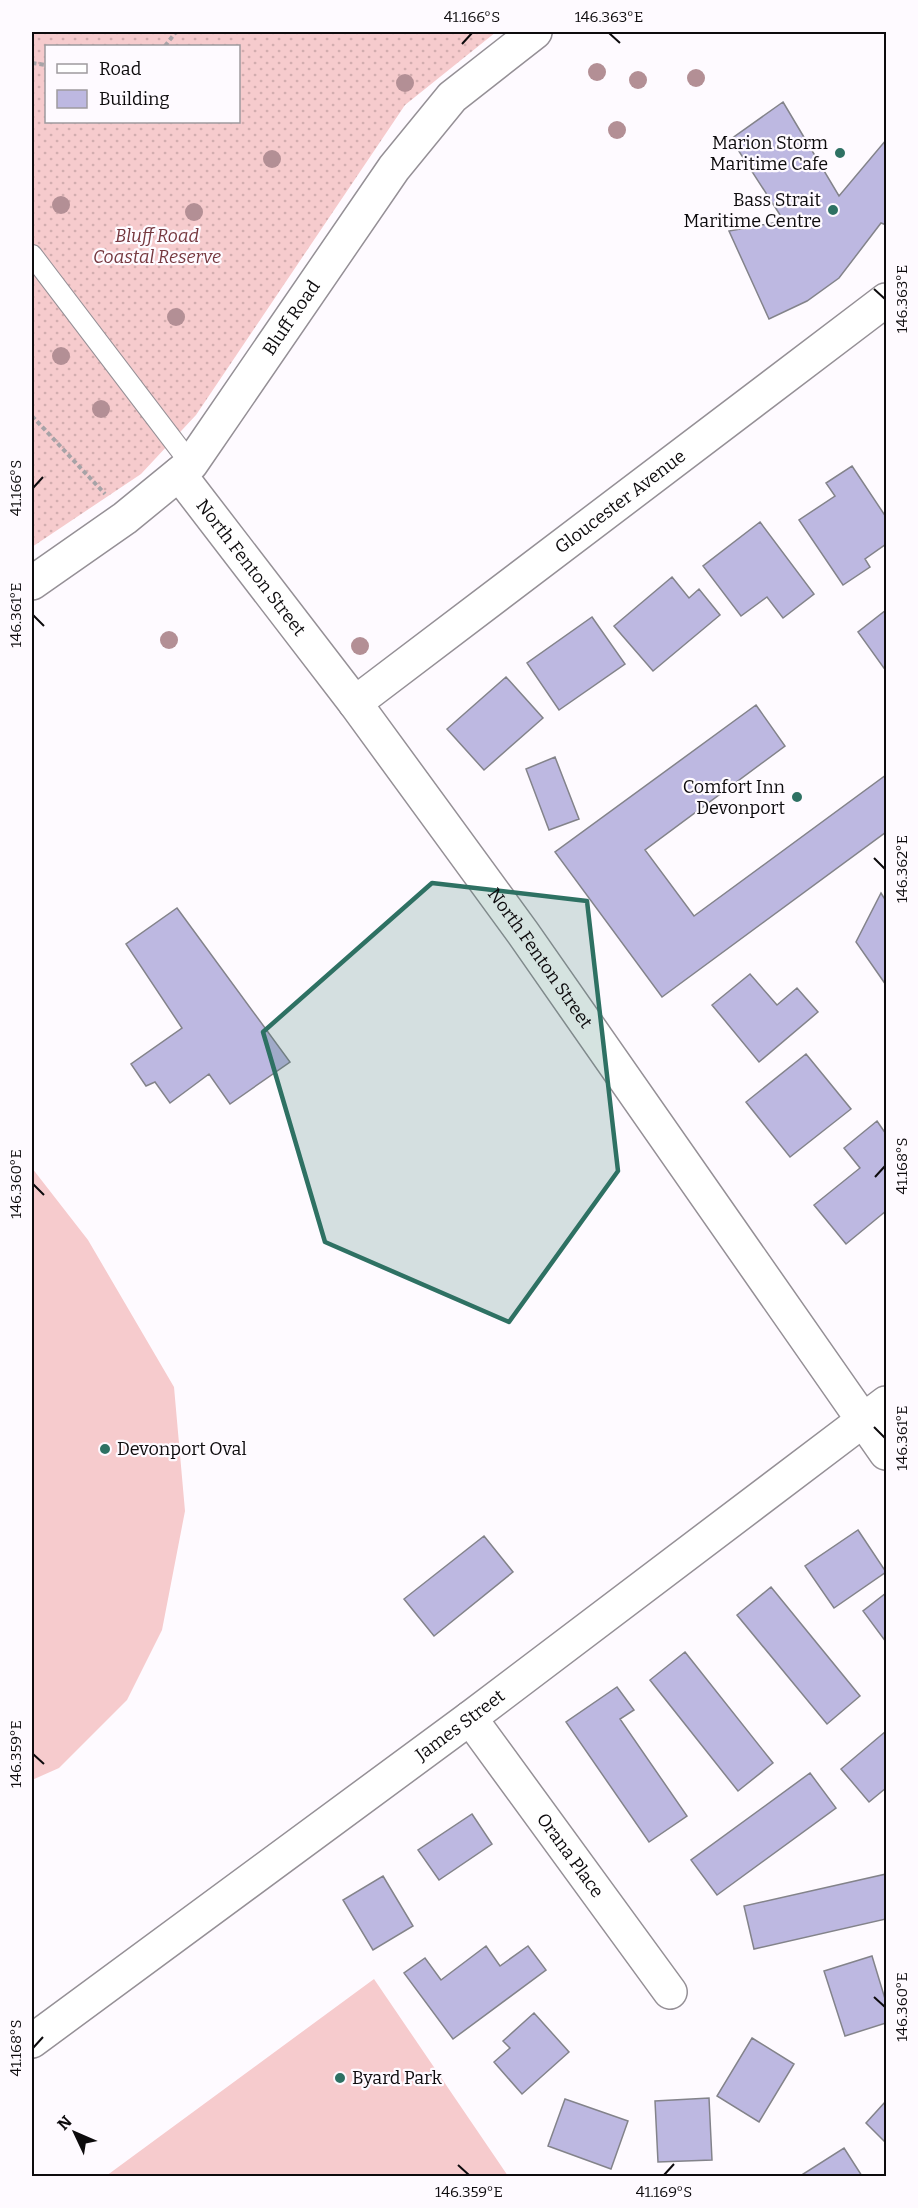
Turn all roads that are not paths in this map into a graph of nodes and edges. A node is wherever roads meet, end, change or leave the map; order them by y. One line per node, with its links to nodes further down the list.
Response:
1 (535, 32): 4 (street, Bluff Road)
2 (32, 255): 4 (lane)
3 (886, 300): 6 (street, Gloucester Avenue)
4 (185, 469): 5 (street, Bluff Road); 6 (street, North Fenton Street)
5 (32, 583)
6 (355, 702): 7 (street, North Fenton Street)
7 (875, 1412): 8 (street, North Fenton Street); 9 (street, James Street)
8 (886, 1453)
9 (470, 1718): 10 (street, Orana Place); 11 (street, James Street)
10 (670, 1992)
11 (32, 2041)

